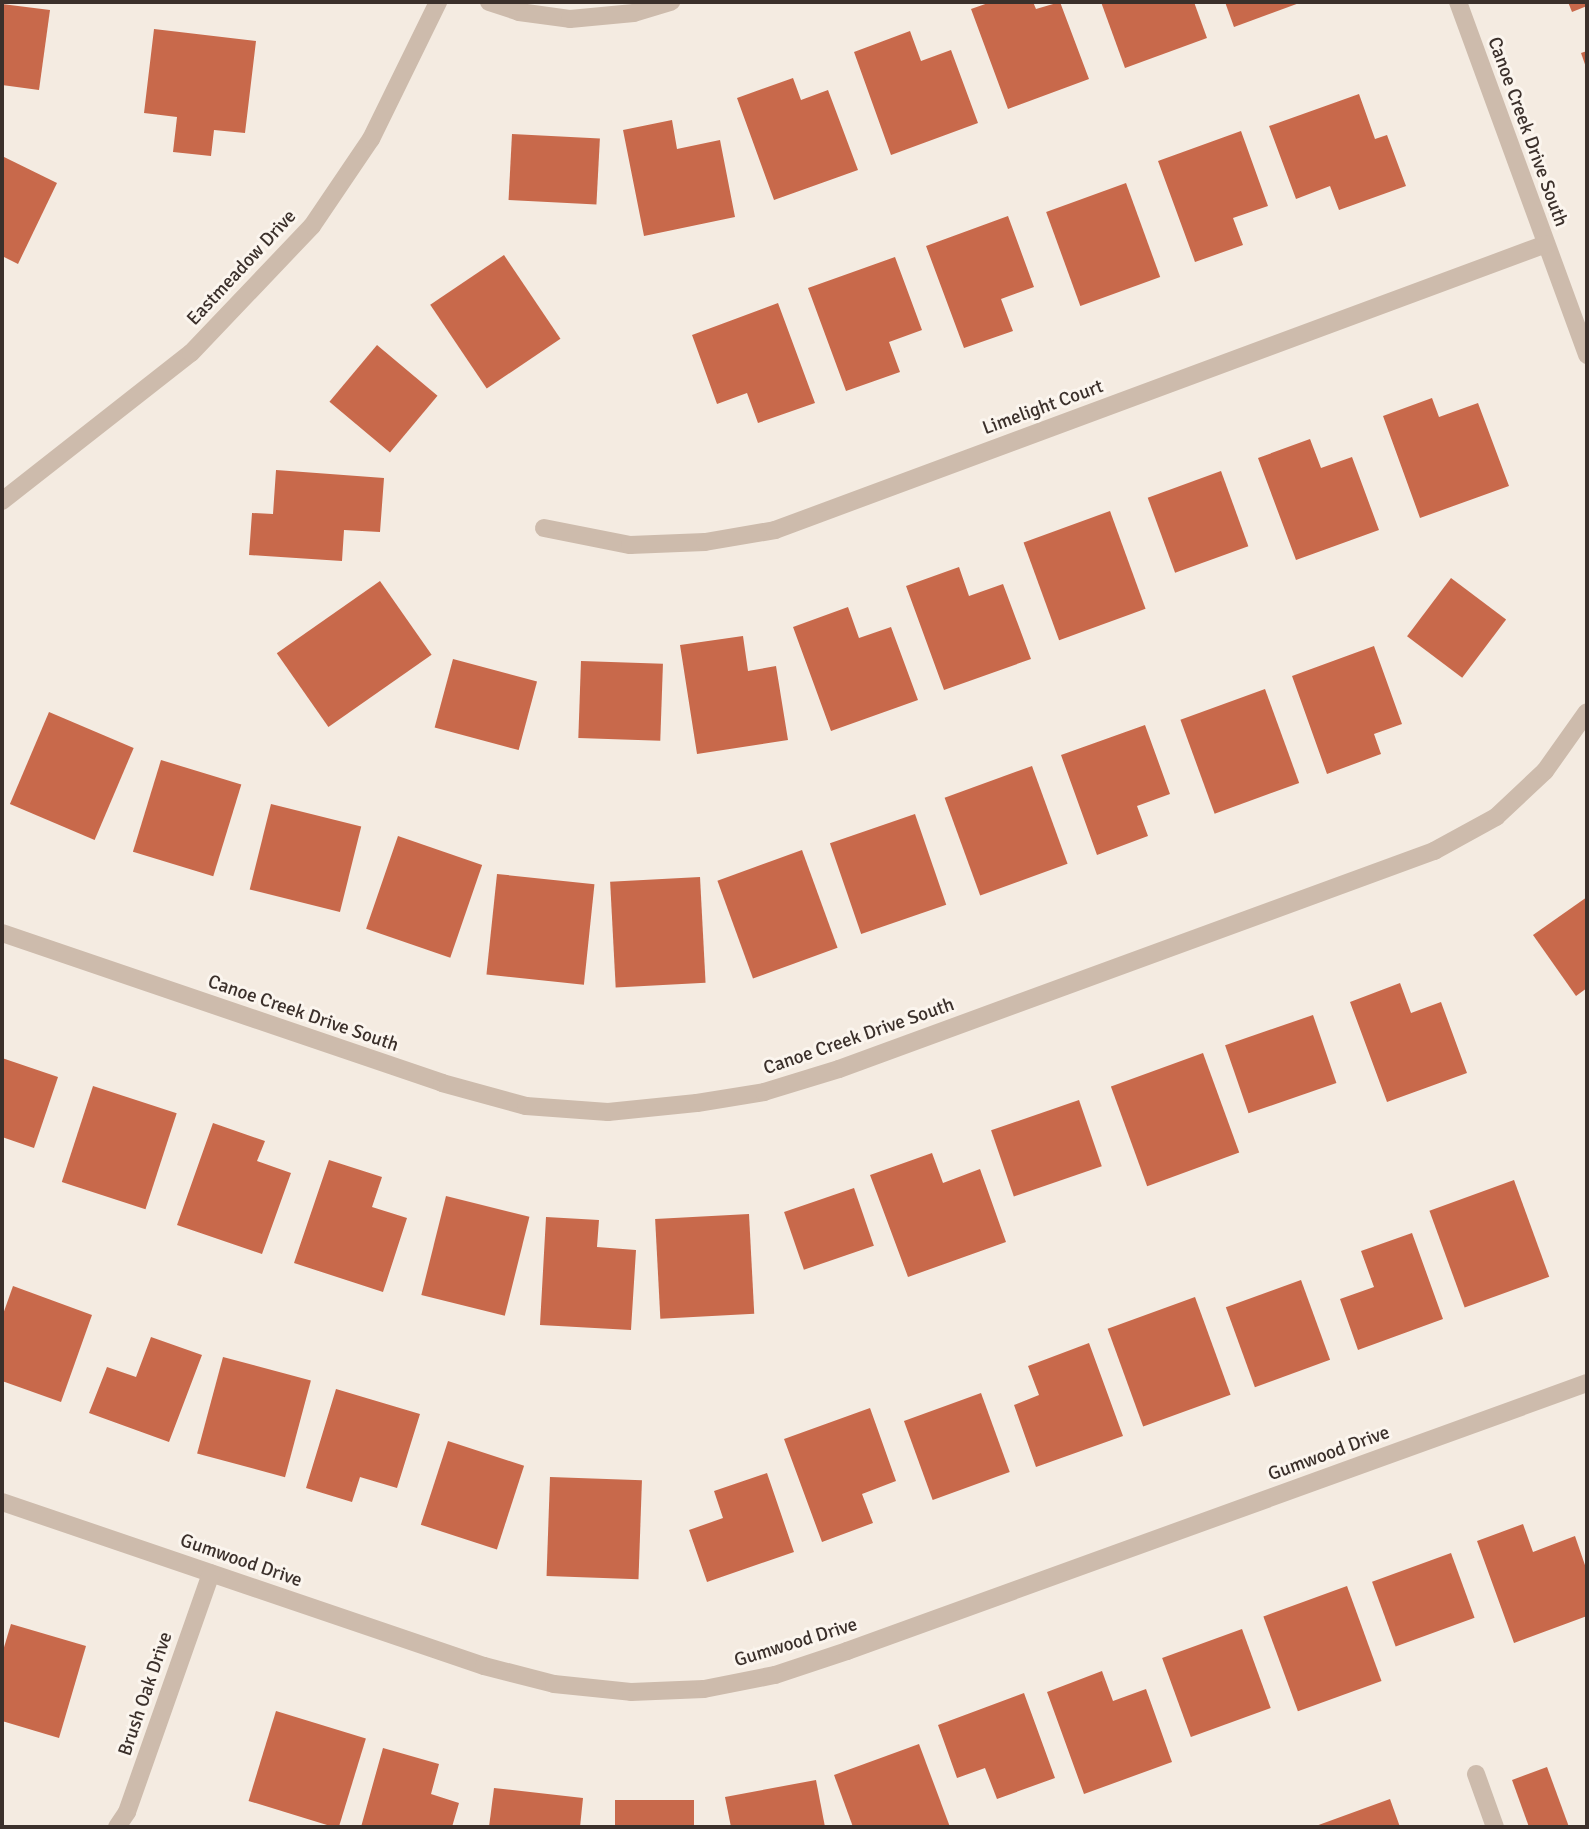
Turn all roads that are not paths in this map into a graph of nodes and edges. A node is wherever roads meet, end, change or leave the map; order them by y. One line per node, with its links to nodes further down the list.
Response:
1 (438, 2): 7 (street, Eastmeadow Drive)
2 (489, 2): 3 (street)
3 (671, 2)
4 (1458, 2): 5 (street, Canoe Creek Drive South)
5 (1546, 244): 6 (street, Canoe Creek Drive South); 8 (street, Limelight Court)
6 (1587, 355)
7 (2, 501)
8 (544, 528)
9 (1587, 712): 10 (street, Canoe Creek Drive South)
10 (2, 933)
11 (1587, 1383): 13 (street, Gumwood Drive)
12 (2, 1502): 13 (street, Gumwood Drive)
13 (211, 1573): 15 (street, Brush Oak Drive)
14 (1476, 1774): 16 (street)
15 (117, 1827)
16 (1495, 1827)

